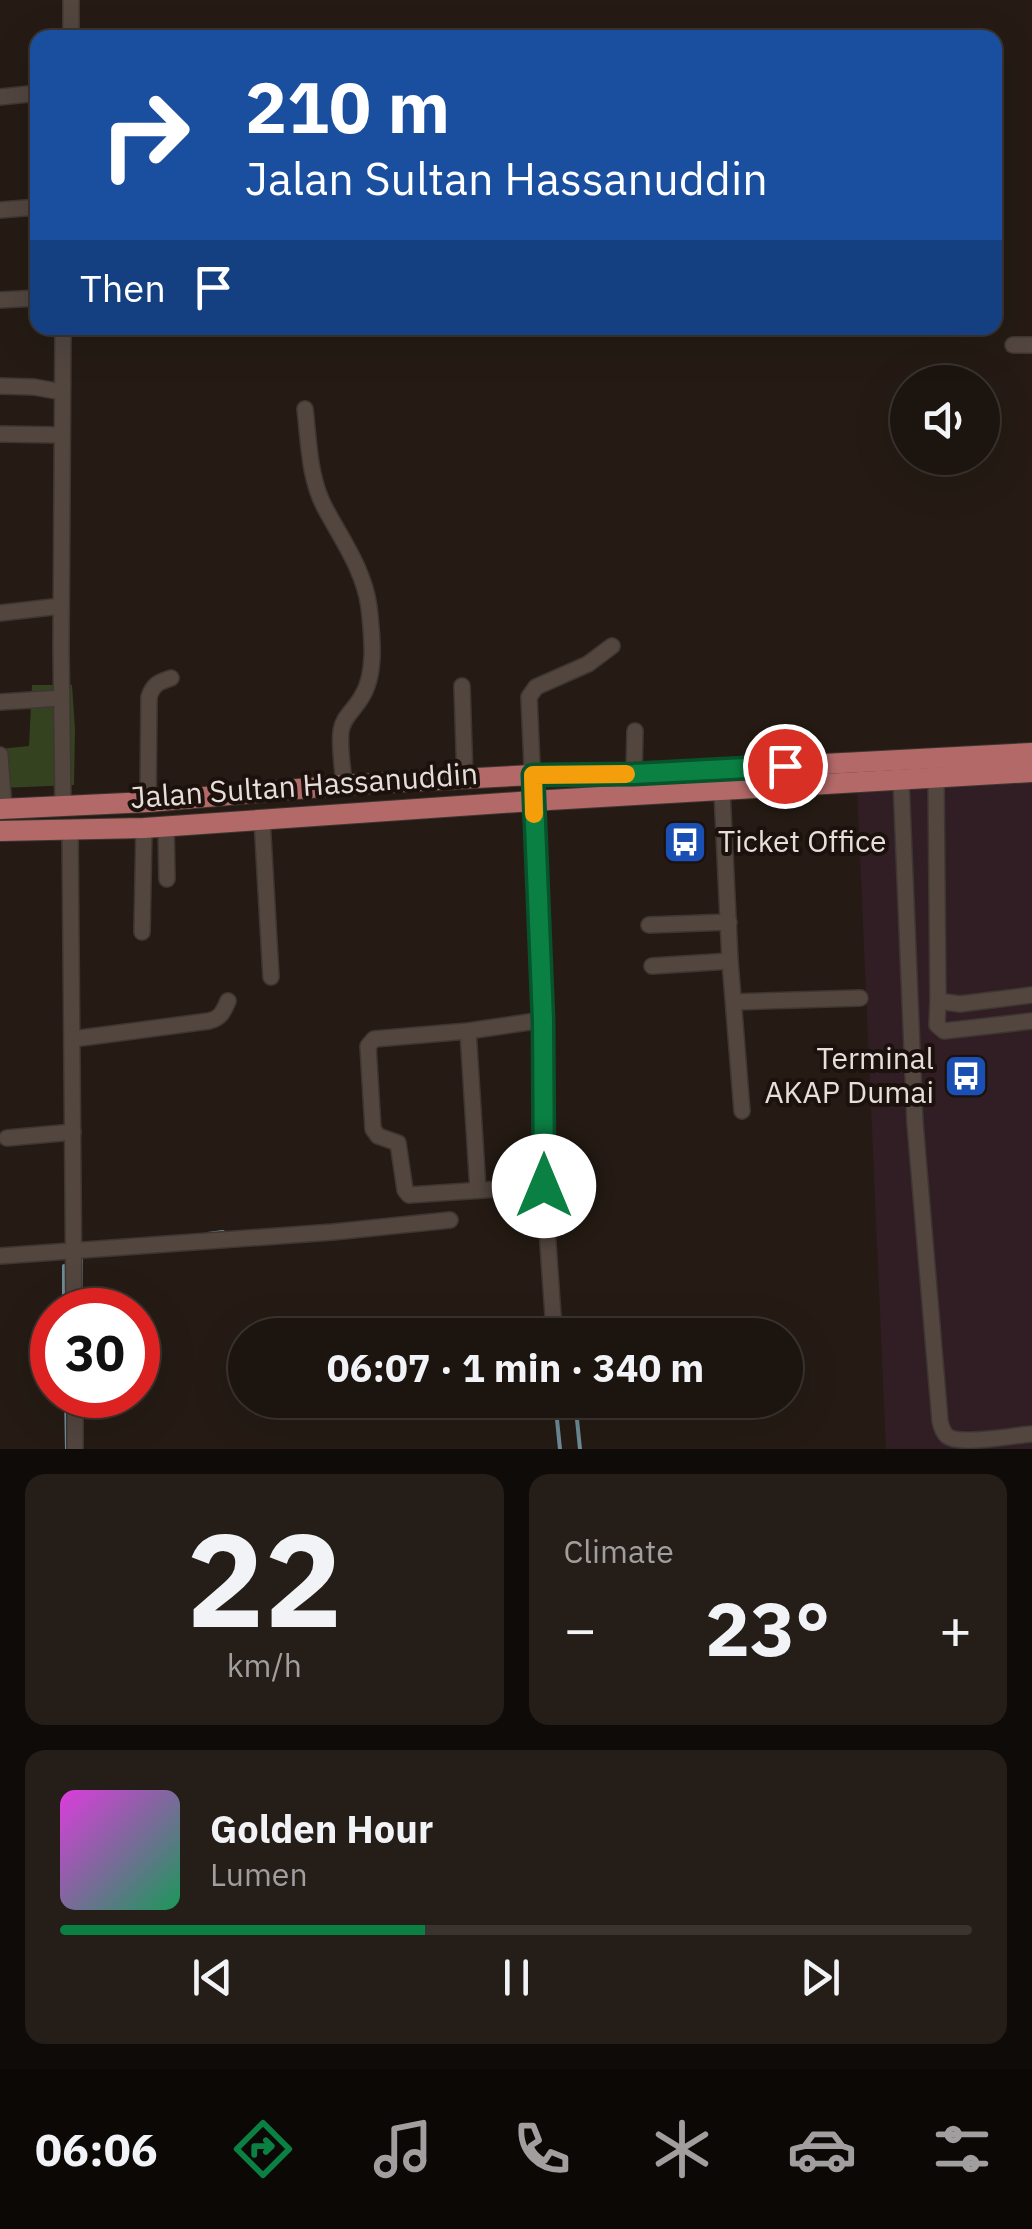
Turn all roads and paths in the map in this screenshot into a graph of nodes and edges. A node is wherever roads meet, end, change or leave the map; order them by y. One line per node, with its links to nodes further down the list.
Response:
1 (71, 0): 2 (street)
2 (71, 30)
3 (30, 93): 4 (street)
4 (0, 97)
5 (30, 208): 6 (street)
6 (0, 210)
7 (30, 298): 8 (street)
8 (0, 300)
9 (63, 335): 13 (street)
10 (1014, 344): 11 (street)
11 (1032, 345)
12 (0, 386): 13 (street)
13 (62, 392): 16 (street)
14 (305, 410): 33 (street)
15 (0, 434): 16 (street)
16 (62, 436): 17 (street)
17 (61, 606): 18 (street); 22 (street)
18 (0, 613)
19 (612, 646): 31 (street)
20 (171, 678): 36 (street)
21 (462, 686): 32 (street)
22 (61, 698): 23 (street); 37 (street)
23 (0, 702)
24 (636, 731): 30 (street)
25 (1032, 753): 27 (main road, Jalan Sultan Hassanuddin)
26 (0, 755): 38 (street)
27 (935, 767): 28 (main road, Jalan Sultan Hassanuddin); 29 (main road, Jalan Sultan Hassanuddin); 54 (street)
28 (900, 769): 30 (main road, Jalan Sultan Hassanuddin); 34 (main road, Jalan Sultan Hassanuddin); 71 (street)
29 (1032, 772)
30 (634, 774): 31 (main road, Jalan Sultan Hassanuddin)
31 (533, 775): 32 (main road, Jalan Sultan Hassanuddin); 35 (street)
32 (465, 780): 33 (main road, Jalan Sultan Hassanuddin)
33 (344, 786): 36 (main road, Jalan Sultan Hassanuddin)
34 (722, 792): 35 (main road, Jalan Sultan Hassanuddin); 45 (street)
35 (532, 801): 39 (main road, Jalan Sultan Hassanuddin); 56 (street)
36 (148, 802): 37 (main road, Jalan Sultan Hassanuddin)
37 (64, 806): 38 (main road, Jalan Sultan Hassanuddin)
38 (2, 809)
39 (262, 818): 40 (main road, Jalan Sultan Hassanuddin); 50 (street)
40 (166, 826): 42 (main road, Jalan Sultan Hassanuddin); 44 (street)
41 (70, 828): 42 (main road, Jalan Sultan Hassanuddin); 43 (main road, Jalan Sultan Hassanuddin); 59 (street)
42 (144, 828): 47 (street)
43 (0, 831)
44 (168, 880)
45 (729, 922): 46 (street); 48 (street)
46 (648, 925)
47 (142, 932)
48 (730, 961): 49 (street); 55 (street)
49 (652, 966)
50 (271, 977)
51 (1032, 994): 54 (street)
52 (860, 998): 55 (street)
53 (228, 1001): 59 (street)
54 (938, 1001): 57 (street)
55 (734, 1002): 60 (street)
56 (543, 1020): 58 (street); 63 (street)
57 (1032, 1022)
58 (468, 1030): 64 (street); 64 (street)
59 (73, 1039): 61 (street)
60 (742, 1110)
61 (73, 1132): 62 (street); 66 (street)
62 (7, 1138)
63 (544, 1186): 64 (street); 69 (street)
64 (478, 1190)
65 (450, 1220): 66 (street)
66 (74, 1252): 67 (street); 68 (street)
67 (0, 1256)
68 (74, 1288)
69 (553, 1316)
70 (75, 1418): 72 (street)
71 (1032, 1434)
72 (75, 1449)

